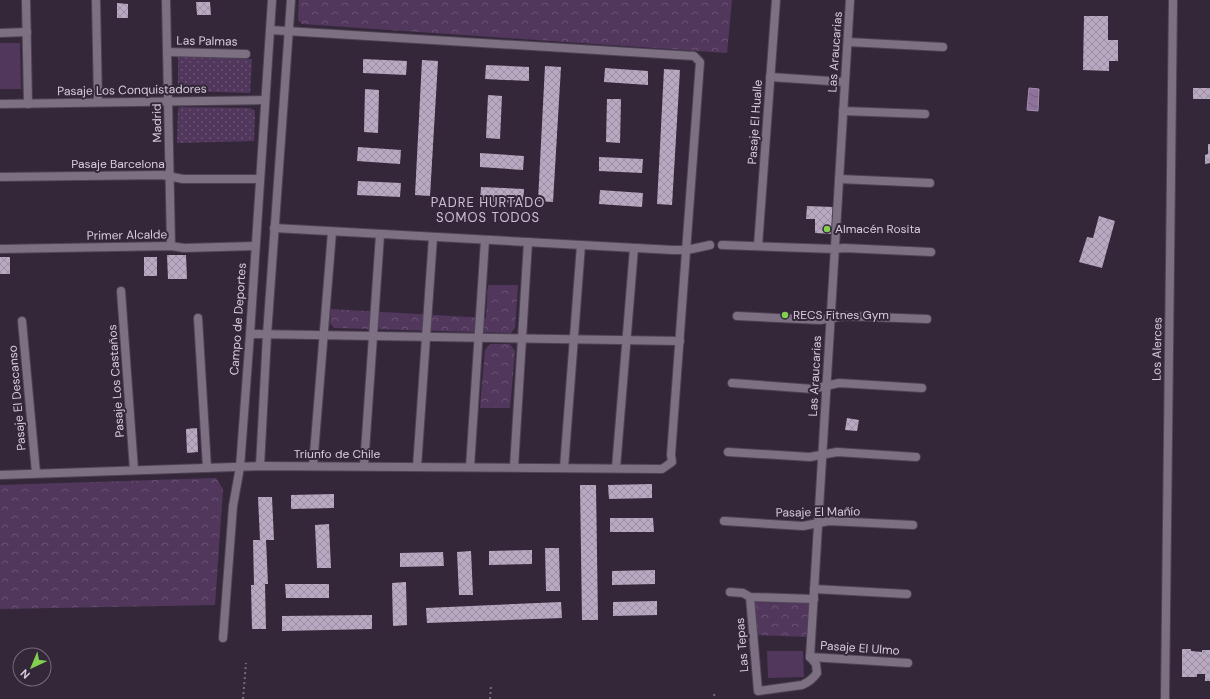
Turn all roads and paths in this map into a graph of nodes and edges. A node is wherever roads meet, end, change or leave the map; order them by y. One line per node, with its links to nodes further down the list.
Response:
1 (26, 0): 10 (street)
2 (96, 0): 21 (street)
3 (166, 0): 15 (street, Madrid)
4 (272, 0): 9 (street, Campo de Deportes)
5 (291, 0): 11 (street)
6 (776, 0): 17 (street, Pasaje El Hualle)
7 (850, 0): 13 (street, Las Araucarias)
8 (1173, 0): 100 (street, Los Alerces)
9 (270, 30): 11 (street); 19 (street, Campo de Deportes)
10 (26, 32): 12 (street); 23 (street)
11 (289, 32): 31 (street); 46 (street)
12 (0, 33)
13 (848, 42): 14 (street); 18 (street, Las Araucarias)
14 (943, 47)
15 (167, 52): 16 (street, Las Palmas); 20 (street, Madrid)
16 (246, 54)
17 (770, 77): 18 (street); 42 (street, Pasaje El Hualle)
18 (845, 82): 24 (street, Las Araucarias)
19 (265, 100): 20 (street, Pasaje Los Conquistadores); 28 (street, Campo de Deportes)
20 (168, 101): 21 (street, Pasaje Los Conquistadores); 26 (street, Madrid)
21 (98, 102): 23 (street, Pasaje Los Conquistadores)
22 (0, 104): 23 (street, Pasaje Los Conquistadores)
23 (28, 104)
24 (843, 111): 25 (street); 29 (street, Las Araucarias)
25 (925, 114)
26 (170, 176): 27 (street, Pasaje Barcelona); 28 (street, Pasaje Barcelona); 40 (street, Madrid)
27 (0, 177)
28 (260, 179): 41 (street, Campo de Deportes)
29 (839, 179): 30 (street); 45 (street, Las Araucarias)
30 (930, 183)
31 (274, 228): 32 (street); 55 (street)
32 (332, 232): 33 (street); 56 (street)
33 (380, 235): 34 (street); 57 (street)
34 (433, 237): 35 (street); 58 (street)
35 (485, 240): 36 (street); 59 (street)
36 (528, 242): 37 (street); 60 (street)
37 (581, 245): 43 (street); 61 (street)
38 (710, 245): 46 (street)
39 (722, 245): 42 (street)
40 (171, 246): 41 (street, Primer Alcalde); 44 (street, Primer Alcalde)
41 (255, 246): 54 (street, Campo de Deportes)
42 (758, 246): 45 (street)
43 (634, 248): 46 (street); 62 (street)
44 (0, 249)
45 (835, 249): 47 (street); 51 (street, Las Araucarias)
46 (687, 250): 63 (street)
47 (931, 252)
48 (122, 291): 80 (street, Pasaje Los Castaños)
49 (737, 316): 51 (street)
50 (198, 318): 77 (street)
51 (831, 318): 52 (street); 65 (street, Las Araucarias)
52 (928, 319)
53 (22, 321): 81 (street, Pasaje El Descanso)
54 (250, 334): 55 (street); 73 (street, Campo de Deportes)
55 (267, 335): 56 (street); 70 (street)
56 (324, 336): 57 (street); 71 (street)
57 (373, 336): 58 (street); 72 (street)
58 (426, 337): 59 (street); 74 (street)
59 (478, 338): 60 (street); 75 (street)
60 (522, 339): 61 (street); 76 (street)
61 (574, 339): 62 (street); 78 (street)
62 (626, 340): 63 (street); 79 (street)
63 (680, 341): 79 (street, Triunfo de Chile)
64 (732, 384): 65 (street)
65 (827, 386): 66 (street); 68 (street, Las Araucarias)
66 (922, 388)
67 (728, 452): 68 (street)
68 (822, 454): 69 (street); 84 (street, Las Araucarias)
69 (916, 457)
70 (260, 466): 71 (street, Triunfo de Chile); 73 (street, Triunfo de Chile)
71 (313, 466): 72 (street, Triunfo de Chile)
72 (364, 466): 74 (street, Triunfo de Chile)
73 (240, 467): 77 (street, Triunfo de Chile); 91 (street, Campo de Deportes)
74 (417, 467): 75 (street, Triunfo de Chile)
75 (470, 467): 76 (street, Triunfo de Chile)
76 (514, 467): 78 (street, Triunfo de Chile)
77 (207, 468): 80 (street, Triunfo de Chile)
78 (564, 468): 79 (street, Triunfo de Chile)
79 (616, 468)
80 (134, 470): 81 (street, Triunfo de Chile)
81 (36, 473): 82 (street, Triunfo de Chile)
82 (0, 475)
83 (724, 521): 84 (street, Pasaje El Mañío)
84 (818, 524): 85 (street, Pasaje El Mañío); 86 (street, Las Araucarias)
85 (913, 525)
86 (814, 589): 88 (street); 90 (street, Las Araucarias)
87 (730, 592): 89 (street)
88 (907, 594)
89 (750, 597): 90 (street); 92 (street, Las Tepas)
90 (814, 599): 92 (street, Las Araucarias)
91 (223, 638)
92 (810, 657): 94 (street, Pasaje El Ulmo)
93 (246, 663): 97 (path)
94 (908, 663)
95 (492, 685): 98 (path)
96 (714, 694): 99 (path)
97 (243, 699)
98 (490, 699)
99 (715, 699)
100 (1165, 699)

